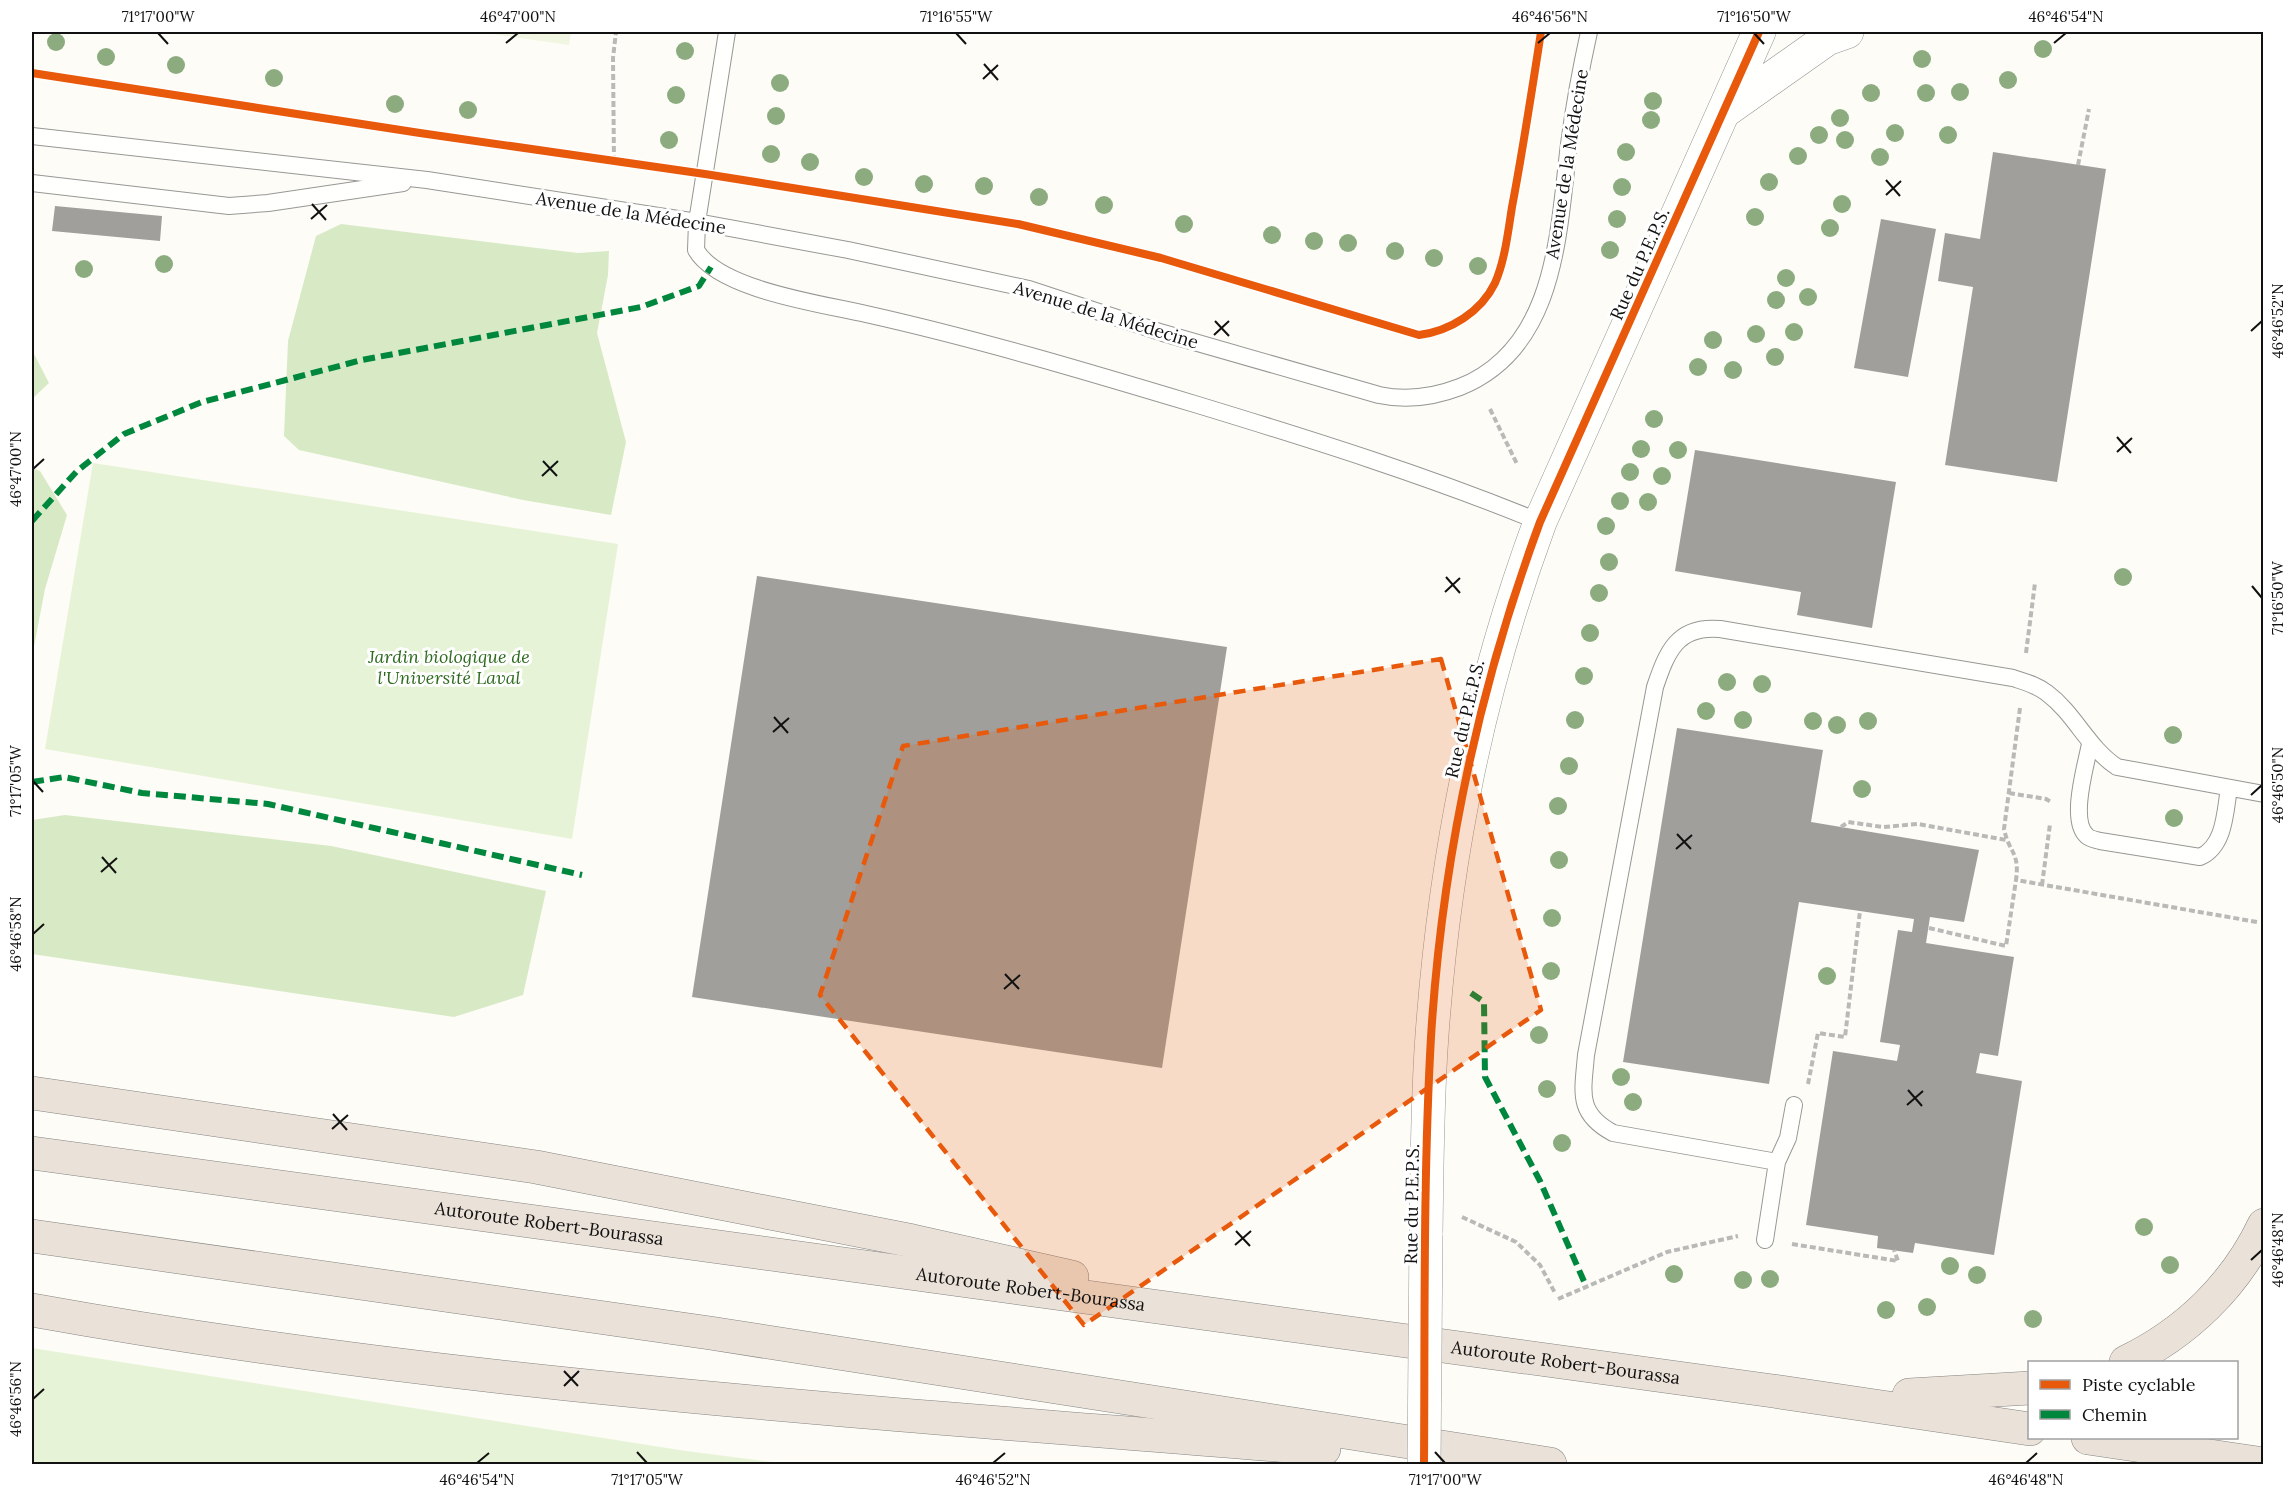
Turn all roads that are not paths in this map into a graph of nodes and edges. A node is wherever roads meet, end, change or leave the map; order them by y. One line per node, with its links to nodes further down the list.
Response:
1 (727, 32): 9 (lane)
2 (1589, 32): 9 (lane, Avenue de la Médecine)
3 (1759, 32): 5 (street, Rue du P.E.P.S.)
4 (1847, 32): 5 (street)
5 (1724, 112): 10 (street, Rue du P.E.P.S.)
6 (32, 136): 7 (lane, Avenue de la Médecine)
7 (427, 180): 8 (lane, Avenue de la Médecine); 9 (lane, Avenue de la Médecine)
8 (32, 183)
9 (697, 222): 10 (lane)
10 (1540, 522): 28 (street, Rue du P.E.P.S., bridge)
11 (2090, 744): 12 (lane); 12 (lane); 17 (lane)
12 (2229, 788): 13 (lane)
13 (2264, 794)
14 (32, 1093): 22 (highway)
15 (1794, 1105): 17 (lane)
16 (32, 1153): 22 (highway, Autoroute Robert-Bourassa)
17 (1777, 1162): 20 (lane)
18 (2264, 1225): 23 (highway)
19 (32, 1236): 30 (highway)
20 (1766, 1236)
21 (32, 1310): 29 (highway)
22 (1290, 1326): 25 (highway, Autoroute Robert-Bourassa)
23 (2128, 1361)
24 (2028, 1388): 25 (highway)
25 (1773, 1391): 26 (highway, Autoroute Robert-Bourassa)
26 (2028, 1429)
27 (2101, 1439): 31 (highway)
28 (1424, 1464)
29 (1508, 1464)
30 (1550, 1464)
31 (2264, 1464)

